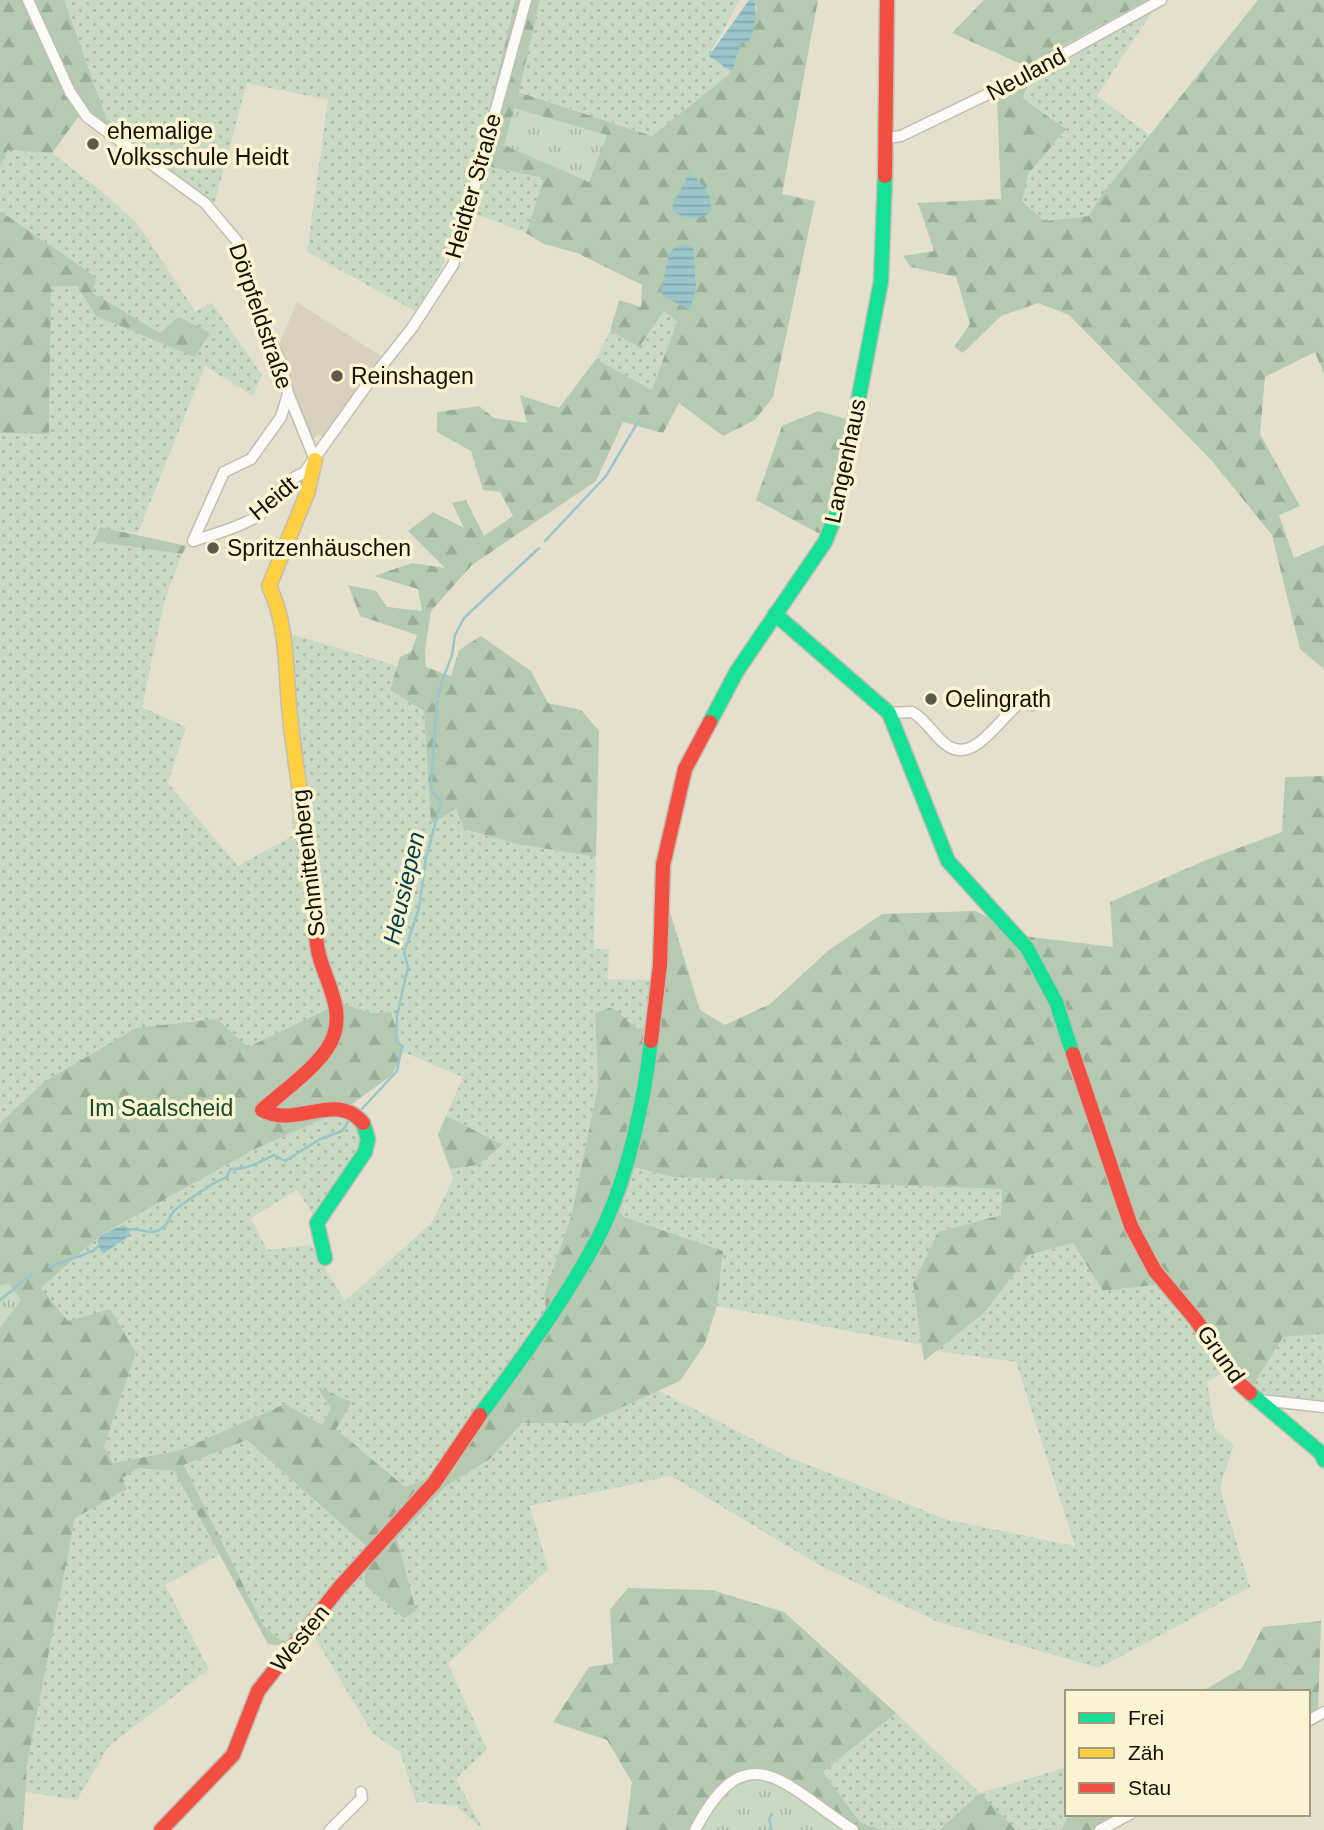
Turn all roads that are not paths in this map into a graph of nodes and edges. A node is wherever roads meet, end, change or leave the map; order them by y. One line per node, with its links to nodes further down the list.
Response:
1 (28, 0): 6 (street, Dörpfeldstraße)
2 (526, 0): 7 (street, Heidter Straße)
3 (887, 0): 5 (street, Langenhaus)
4 (1161, 0): 5 (street, Neuland)
5 (887, 138): 9 (street, Langenhaus)
6 (288, 393): 7 (street, Dörpfeldstraße); 7 (street, Heidt)
7 (315, 460): 8 (street, Heidt)
8 (269, 586): 13 (street, Schmittenberg)
9 (775, 614): 11 (street); 12 (street, Langenhaus)
10 (1033, 705): 11 (street)
11 (889, 713): 14 (street, Grund)
12 (657, 1005): 19 (street, Westen)
13 (325, 1258)
14 (1260, 1400): 15 (street, Grund); 16 (street)
15 (1324, 1407)
16 (1324, 1460)
17 (361, 1792): 20 (street)
18 (1126, 1816): 23 (street)
19 (161, 1830)
20 (330, 1830)
21 (695, 1830): 22 (street)
22 (853, 1830)
23 (1100, 1830)

